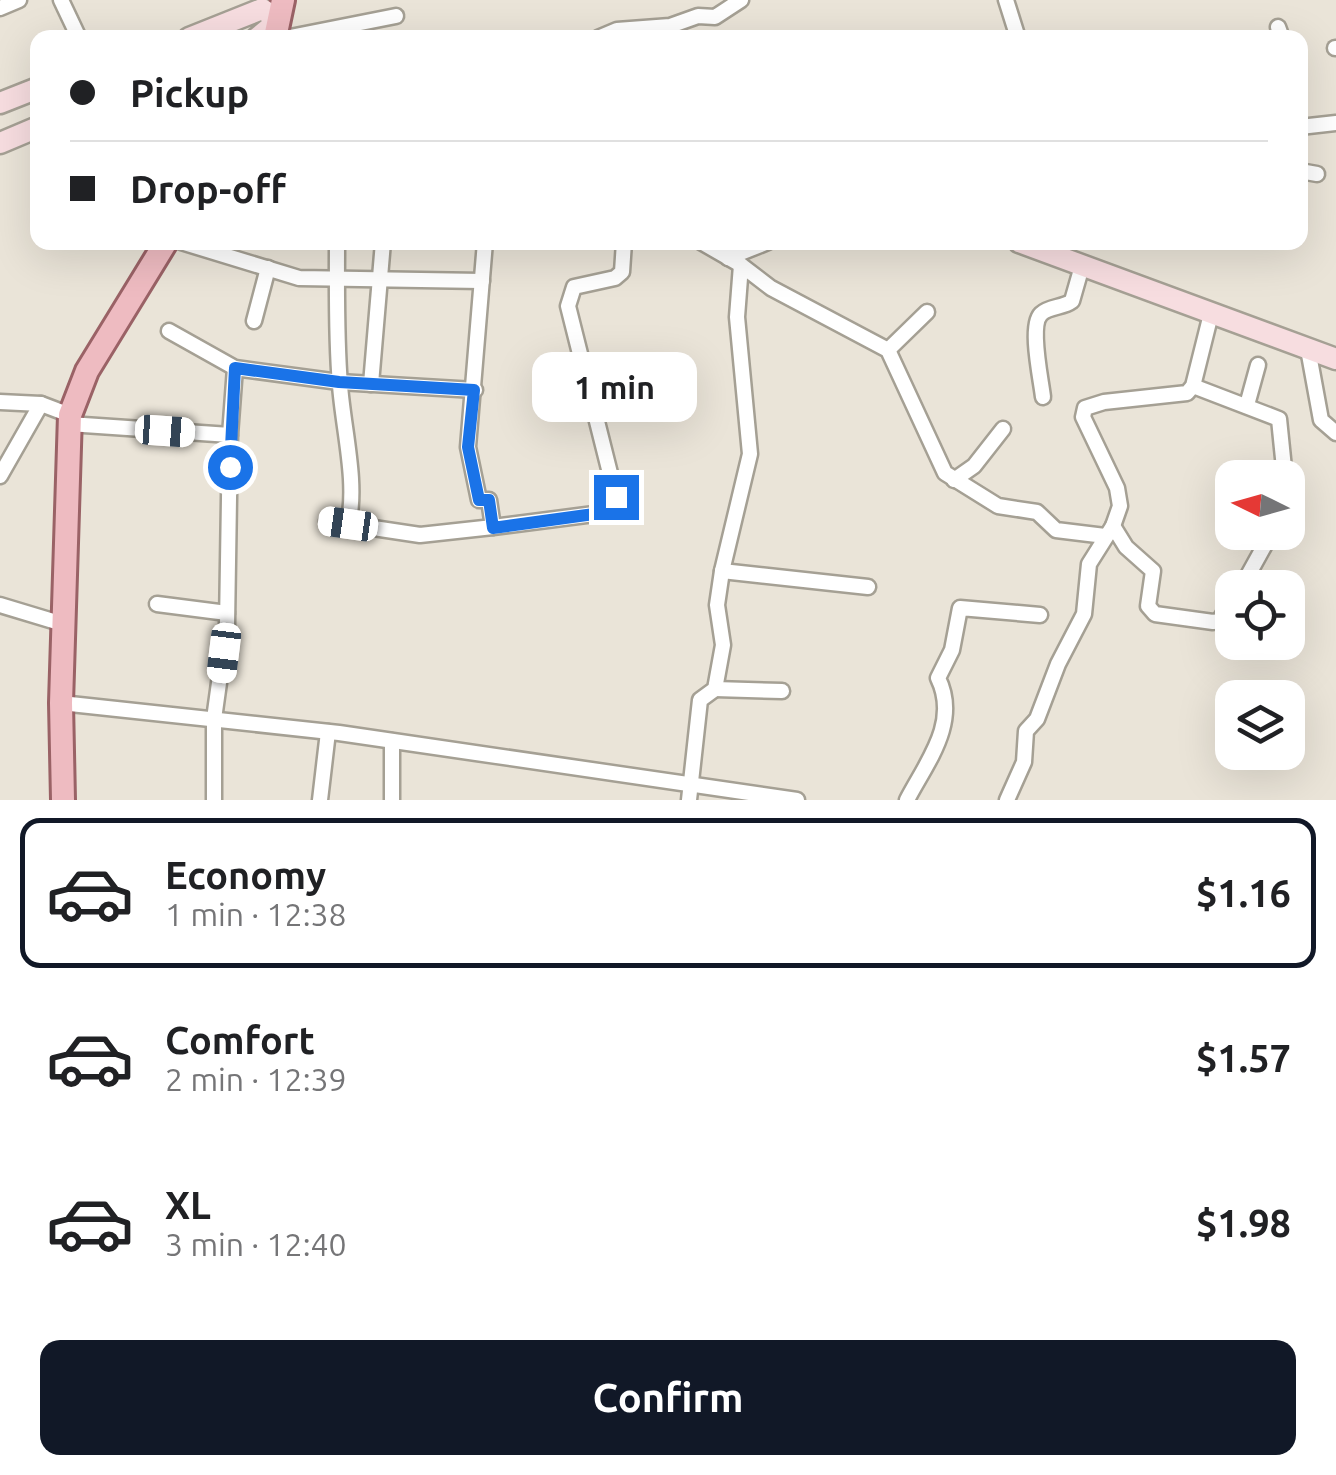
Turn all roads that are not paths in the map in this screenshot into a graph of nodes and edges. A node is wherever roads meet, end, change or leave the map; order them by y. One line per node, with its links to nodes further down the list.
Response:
1 (20, 0): 5 (street)
2 (61, 0): 8 (street)
3 (742, 0): 10 (street)
4 (1006, 0): 11 (street)
5 (0, 8)
6 (396, 16): 7 (street)
7 (281, 24): 9 (street)
8 (75, 30)
9 (208, 30)
10 (616, 30)
11 (1015, 30)
12 (30, 91): 13 (street)
13 (0, 103)
14 (1336, 123): 15 (street)
15 (1308, 125)
16 (30, 130): 17 (street)
17 (0, 142)
18 (1308, 172): 19 (street)
19 (1317, 174)
20 (161, 250): 52 (main road)
21 (208, 250): 31 (street)
22 (338, 250): 32 (street)
23 (382, 250): 33 (street)
24 (484, 250): 34 (street)
25 (623, 250): 61 (street)
26 (715, 250): 29 (street)
27 (754, 250): 29 (street)
28 (1040, 250): 30 (street)
29 (735, 261): 40 (street); 63 (street)
30 (1082, 266): 36 (street); 48 (street)
31 (268, 268): 32 (street); 37 (street)
32 (338, 278): 33 (street); 44 (street)
33 (380, 279): 34 (street); 45 (street)
34 (482, 281): 47 (street)
35 (927, 312): 40 (street)
36 (1210, 314): 39 (street); 46 (street)
37 (254, 321)
38 (169, 331): 43 (street)
39 (1308, 349): 41 (street); 54 (street)
40 (888, 350): 58 (street)
41 (1336, 359)
42 (1258, 365): 51 (street)
43 (235, 368): 44 (street); 55 (street)
44 (339, 382): 45 (street); 60 (street)
45 (371, 384): 47 (street)
46 (1193, 386): 51 (street); 62 (street)
47 (474, 390): 61 (street)
48 (1043, 397)
49 (0, 402): 50 (street)
50 (41, 404): 52 (street); 57 (street)
51 (1247, 405): 56 (street)
52 (69, 420): 55 (street); 70 (main road)
53 (1002, 429): 58 (street)
54 (1336, 434)
55 (230, 436): 67 (street)
56 (1283, 460)
57 (0, 476)
58 (954, 480): 62 (street)
59 (327, 522): 60 (street)
60 (348, 524): 61 (street)
61 (493, 528)
62 (1109, 531): 69 (street); 84 (street)
63 (722, 570): 64 (street); 71 (street)
64 (868, 587)
65 (157, 604): 67 (street)
66 (0, 605): 70 (street)
67 (227, 613): 74 (street)
68 (1040, 615): 83 (street)
69 (1215, 622)
70 (63, 624): 73 (main road)
71 (715, 689): 72 (street); 77 (street)
72 (782, 691)
73 (61, 703): 74 (street); 78 (main road)
74 (214, 718): 75 (street); 79 (street)
75 (328, 732): 76 (street); 80 (street)
76 (392, 741): 77 (street); 81 (street)
77 (689, 793): 82 (street)
78 (63, 800)
79 (214, 800)
80 (320, 800)
81 (392, 800)
82 (798, 800)
83 (907, 800)
84 (1008, 800)

